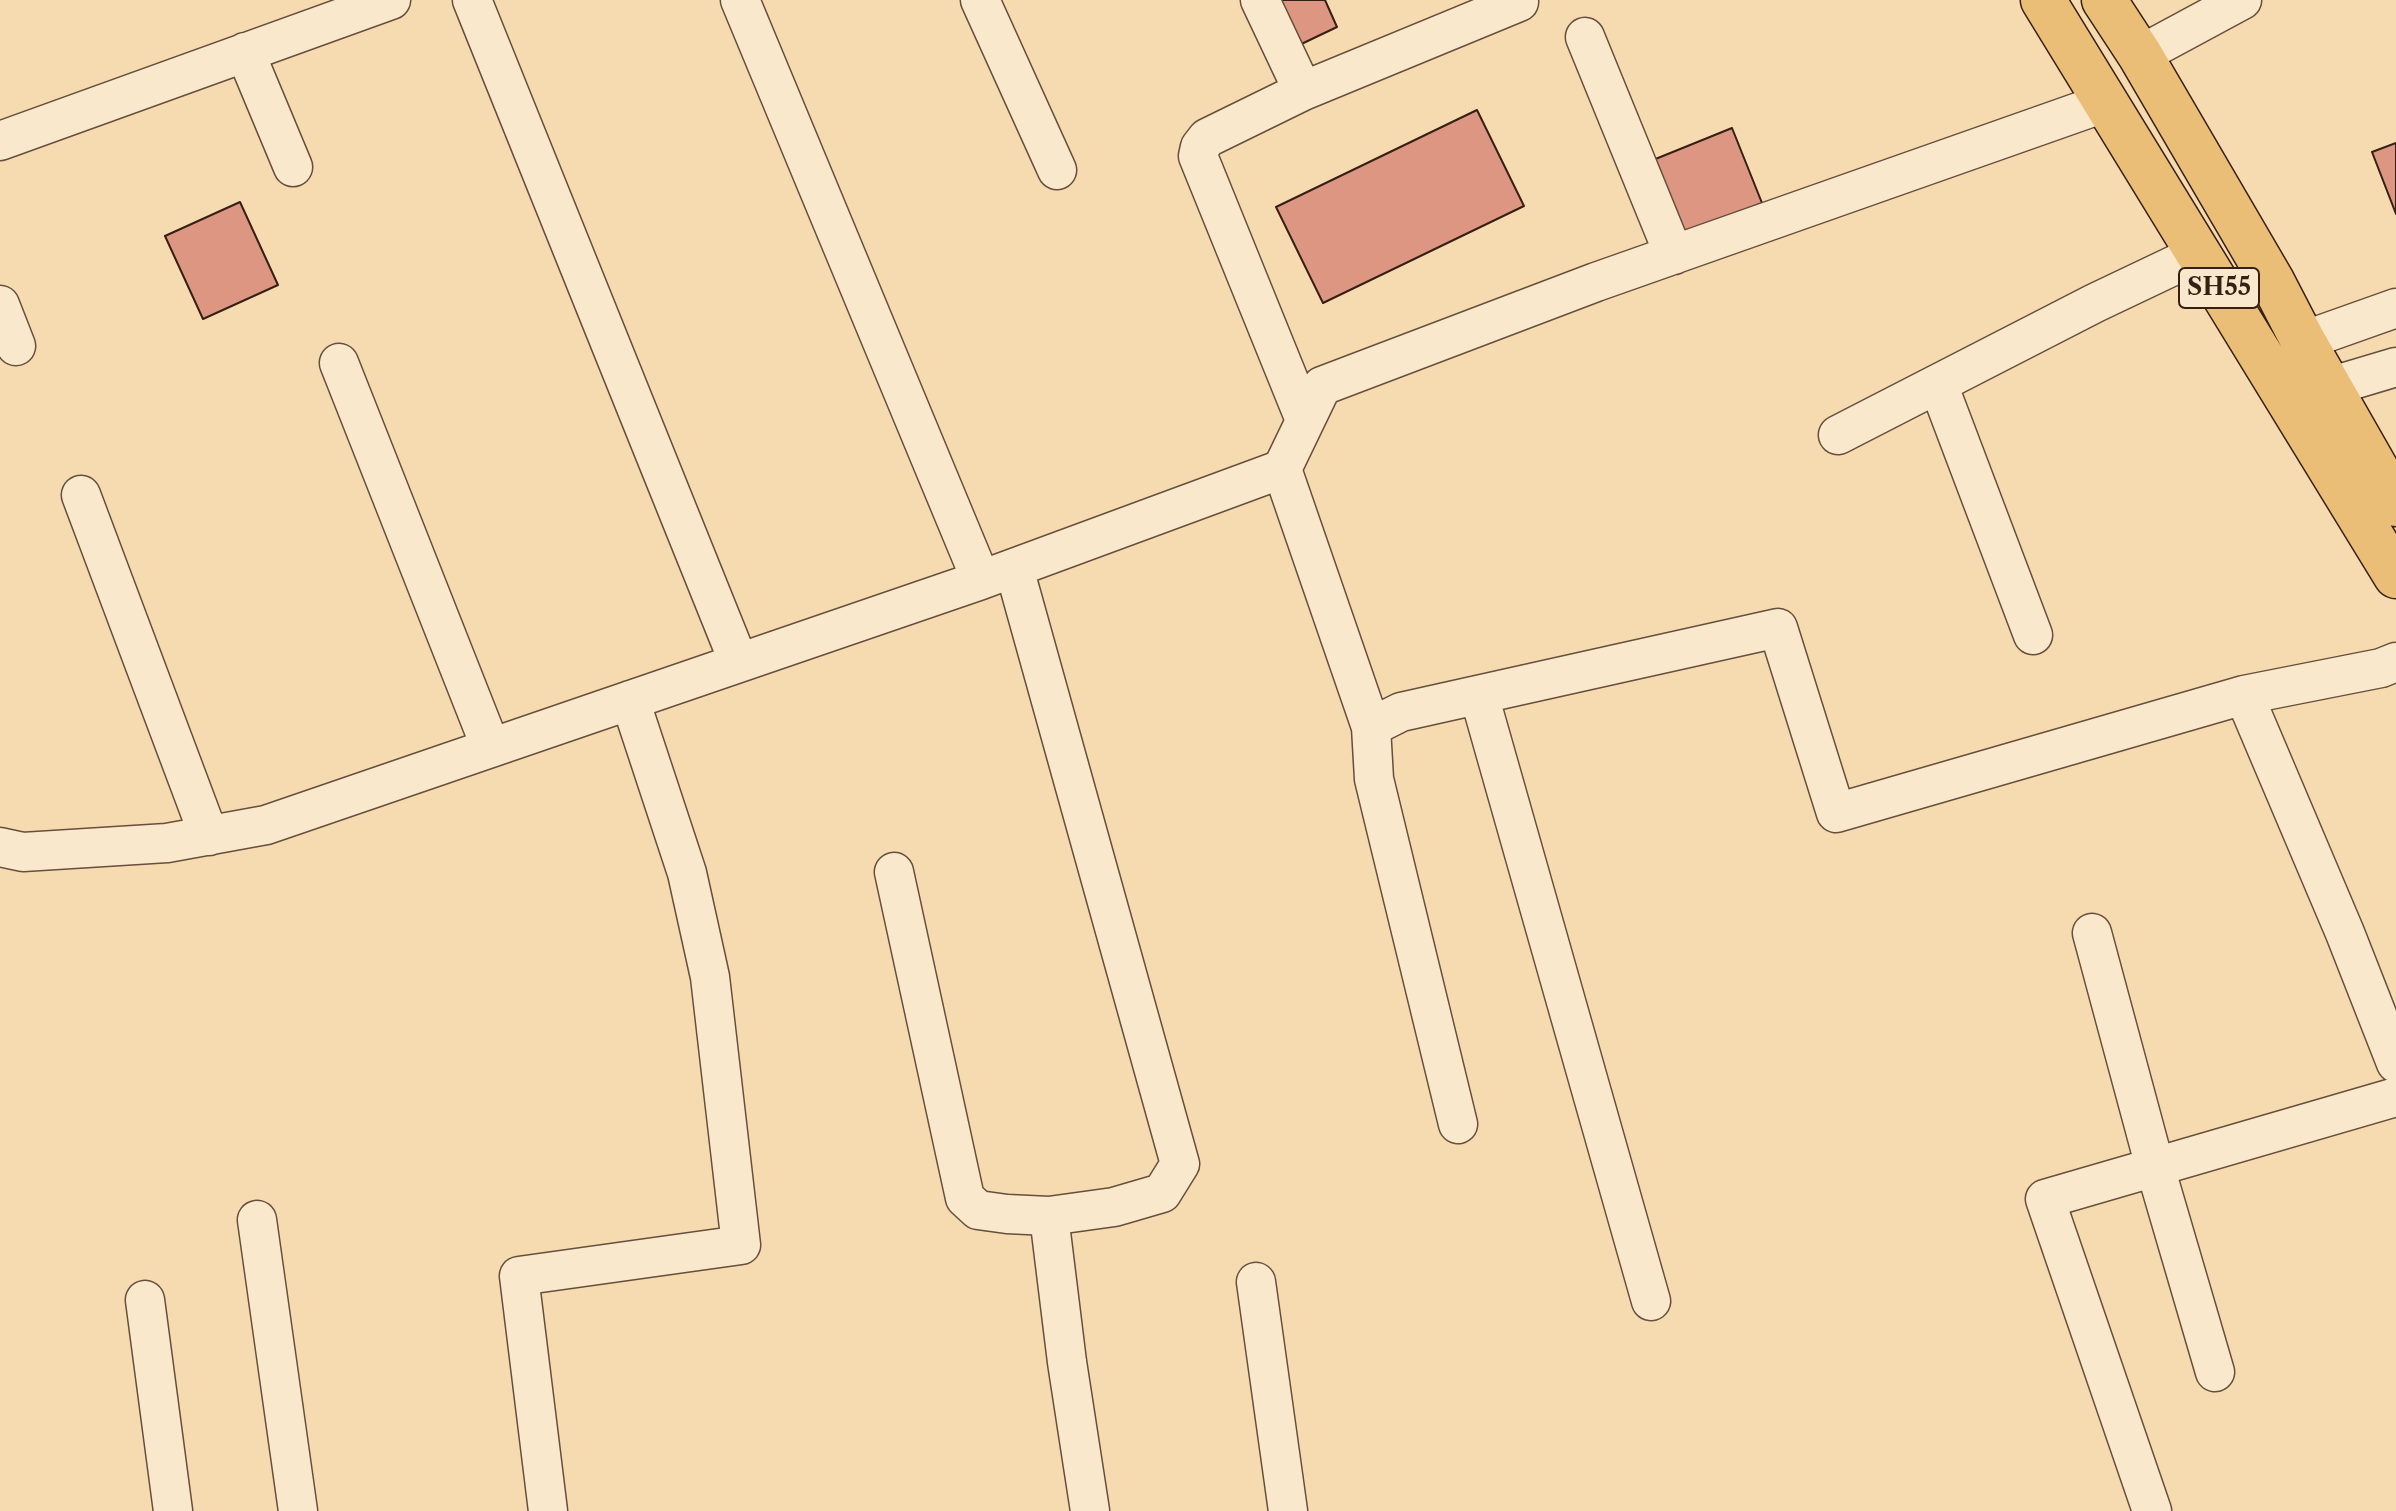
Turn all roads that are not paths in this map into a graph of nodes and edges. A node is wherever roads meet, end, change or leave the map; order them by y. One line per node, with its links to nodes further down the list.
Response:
1 (391, 0): 11 (street)
2 (472, 0): 37 (street)
3 (740, 0): 33 (street)
4 (980, 0): 17 (street)
5 (1260, 0): 13 (street)
6 (2043, 0): 14 (main road, SH55)
7 (2104, 0): 12 (main road, SH55)
8 (2242, 0): 12 (street)
9 (1519, 2): 13 (street)
10 (1585, 37): 19 (street)
11 (245, 52): 15 (street); 16 (street)
12 (2140, 55): 22 (main road, SH55)
13 (1303, 91): 28 (street)
14 (2107, 102): 18 (main road, SH55); 19 (street)
15 (0, 141)
16 (293, 167)
17 (1057, 170)
18 (2198, 254): 26 (street); 34 (main road, SH55)
19 (1674, 255): 28 (street)
20 (0, 305): 23 (street)
21 (2396, 308): 22 (street)
22 (2303, 341): 27 (main road, SH55)
23 (16, 346)
24 (339, 363): 42 (street)
25 (2396, 367): 27 (street)
26 (1938, 384): 29 (street); 35 (street)
27 (2329, 387): 32 (main road, SH55)
28 (1305, 420): 30 (street)
29 (1838, 435)
30 (1282, 469): 33 (street); 41 (street)
31 (81, 495): 43 (street)
32 (2395, 498)
33 (997, 574): 37 (street); 51 (street)
34 (2396, 576)
35 (2033, 635)
36 (2396, 662): 39 (street)
37 (739, 663): 40 (street)
38 (1479, 695): 39 (street); 41 (street); 55 (street)
39 (2244, 695): 47 (street)
40 (630, 700): 42 (street); 59 (street)
41 (1371, 727): 49 (street)
42 (491, 748): 43 (street)
43 (209, 836): 44 (street)
44 (0, 847)
45 (894, 872): 51 (street)
46 (2092, 933): 50 (street)
47 (2396, 1063)
48 (2396, 1097): 50 (street)
49 (1458, 1124)
50 (2155, 1167): 56 (street); 62 (street)
51 (1049, 1216): 60 (street)
52 (257, 1220): 58 (street)
53 (1256, 1282): 61 (street)
54 (145, 1300): 57 (street)
55 (1651, 1301)
56 (2215, 1372)
57 (173, 1511)
58 (298, 1511)
59 (548, 1511)
60 (1090, 1511)
61 (1288, 1511)
62 (2152, 1511)

